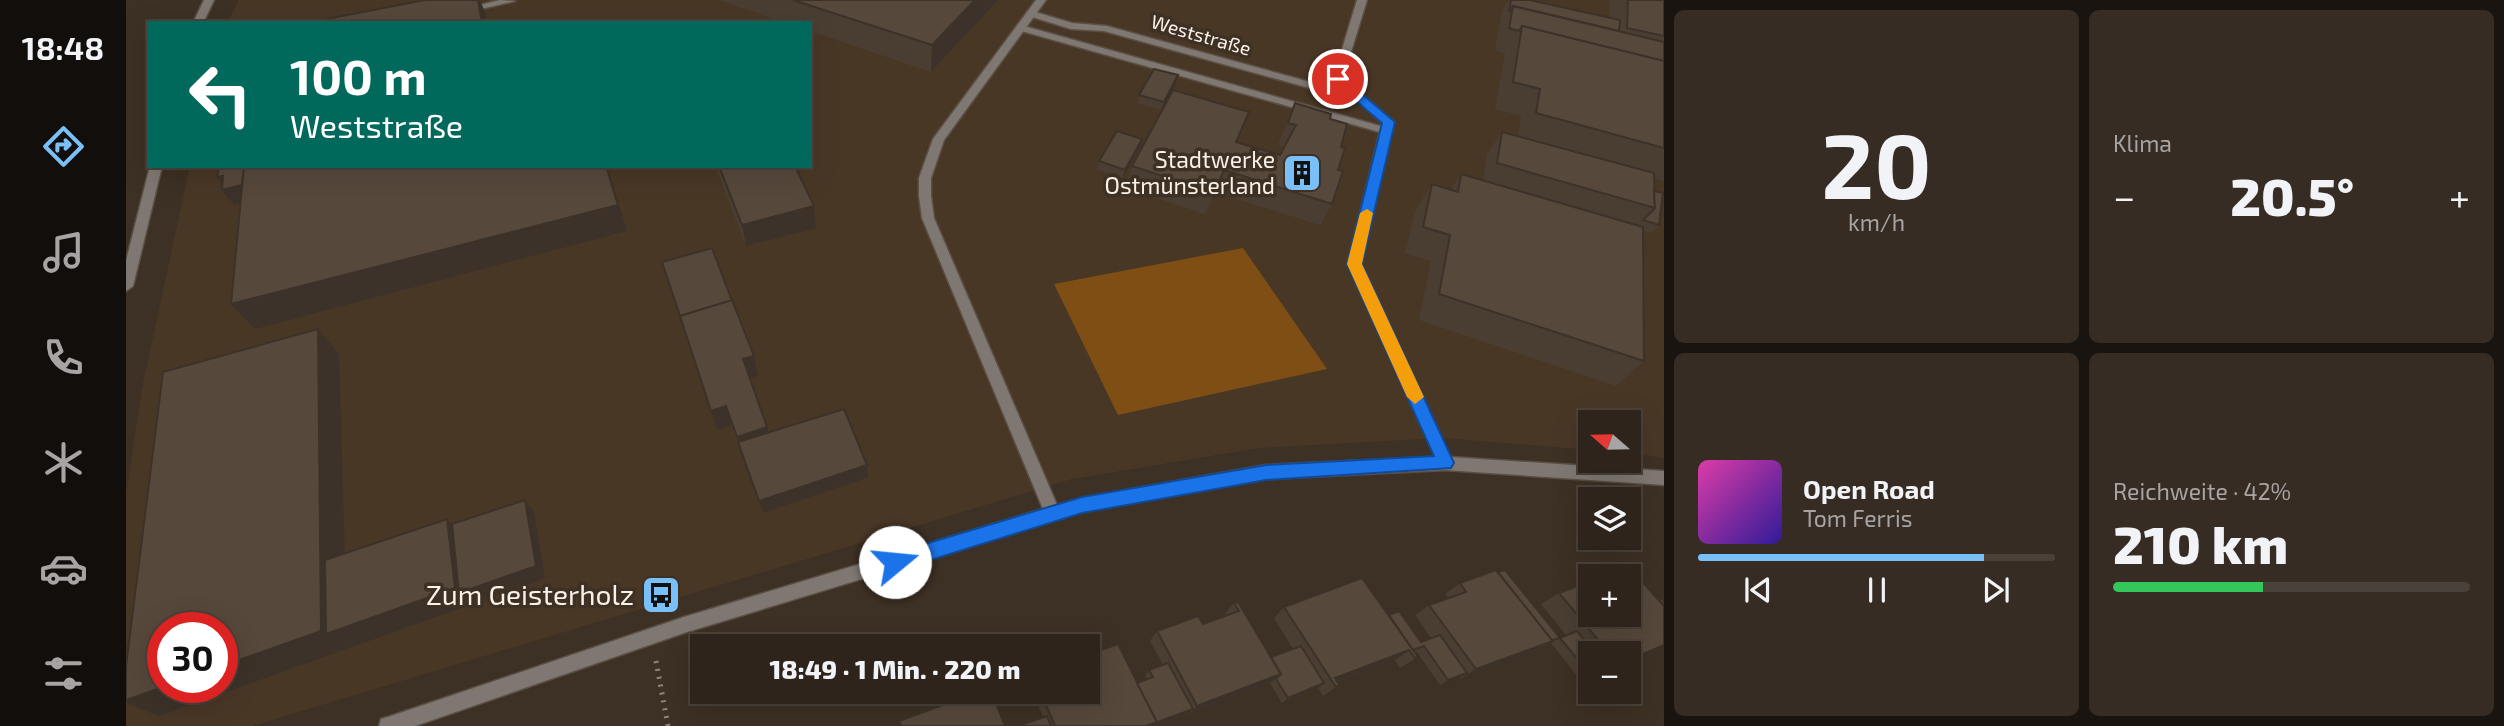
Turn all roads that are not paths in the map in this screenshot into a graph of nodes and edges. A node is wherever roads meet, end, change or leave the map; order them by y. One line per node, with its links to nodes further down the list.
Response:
1 (209, 0): 7 (street)
2 (1041, 0): 6 (street)
3 (1362, 0): 9 (street, Weststraße)
4 (510, 1): 5 (street)
5 (447, 13)
6 (1032, 14): 8 (street); 9 (street, Weststraße)
7 (199, 21)
8 (1021, 28): 10 (street); 15 (street)
9 (1360, 99): 10 (street, Weststraße)
10 (1387, 131): 13 (street)
11 (156, 168): 12 (street)
12 (126, 286)
13 (1445, 463): 14 (street); 15 (street)
14 (1664, 478)
15 (1053, 514): 16 (street)
16 (388, 726)

